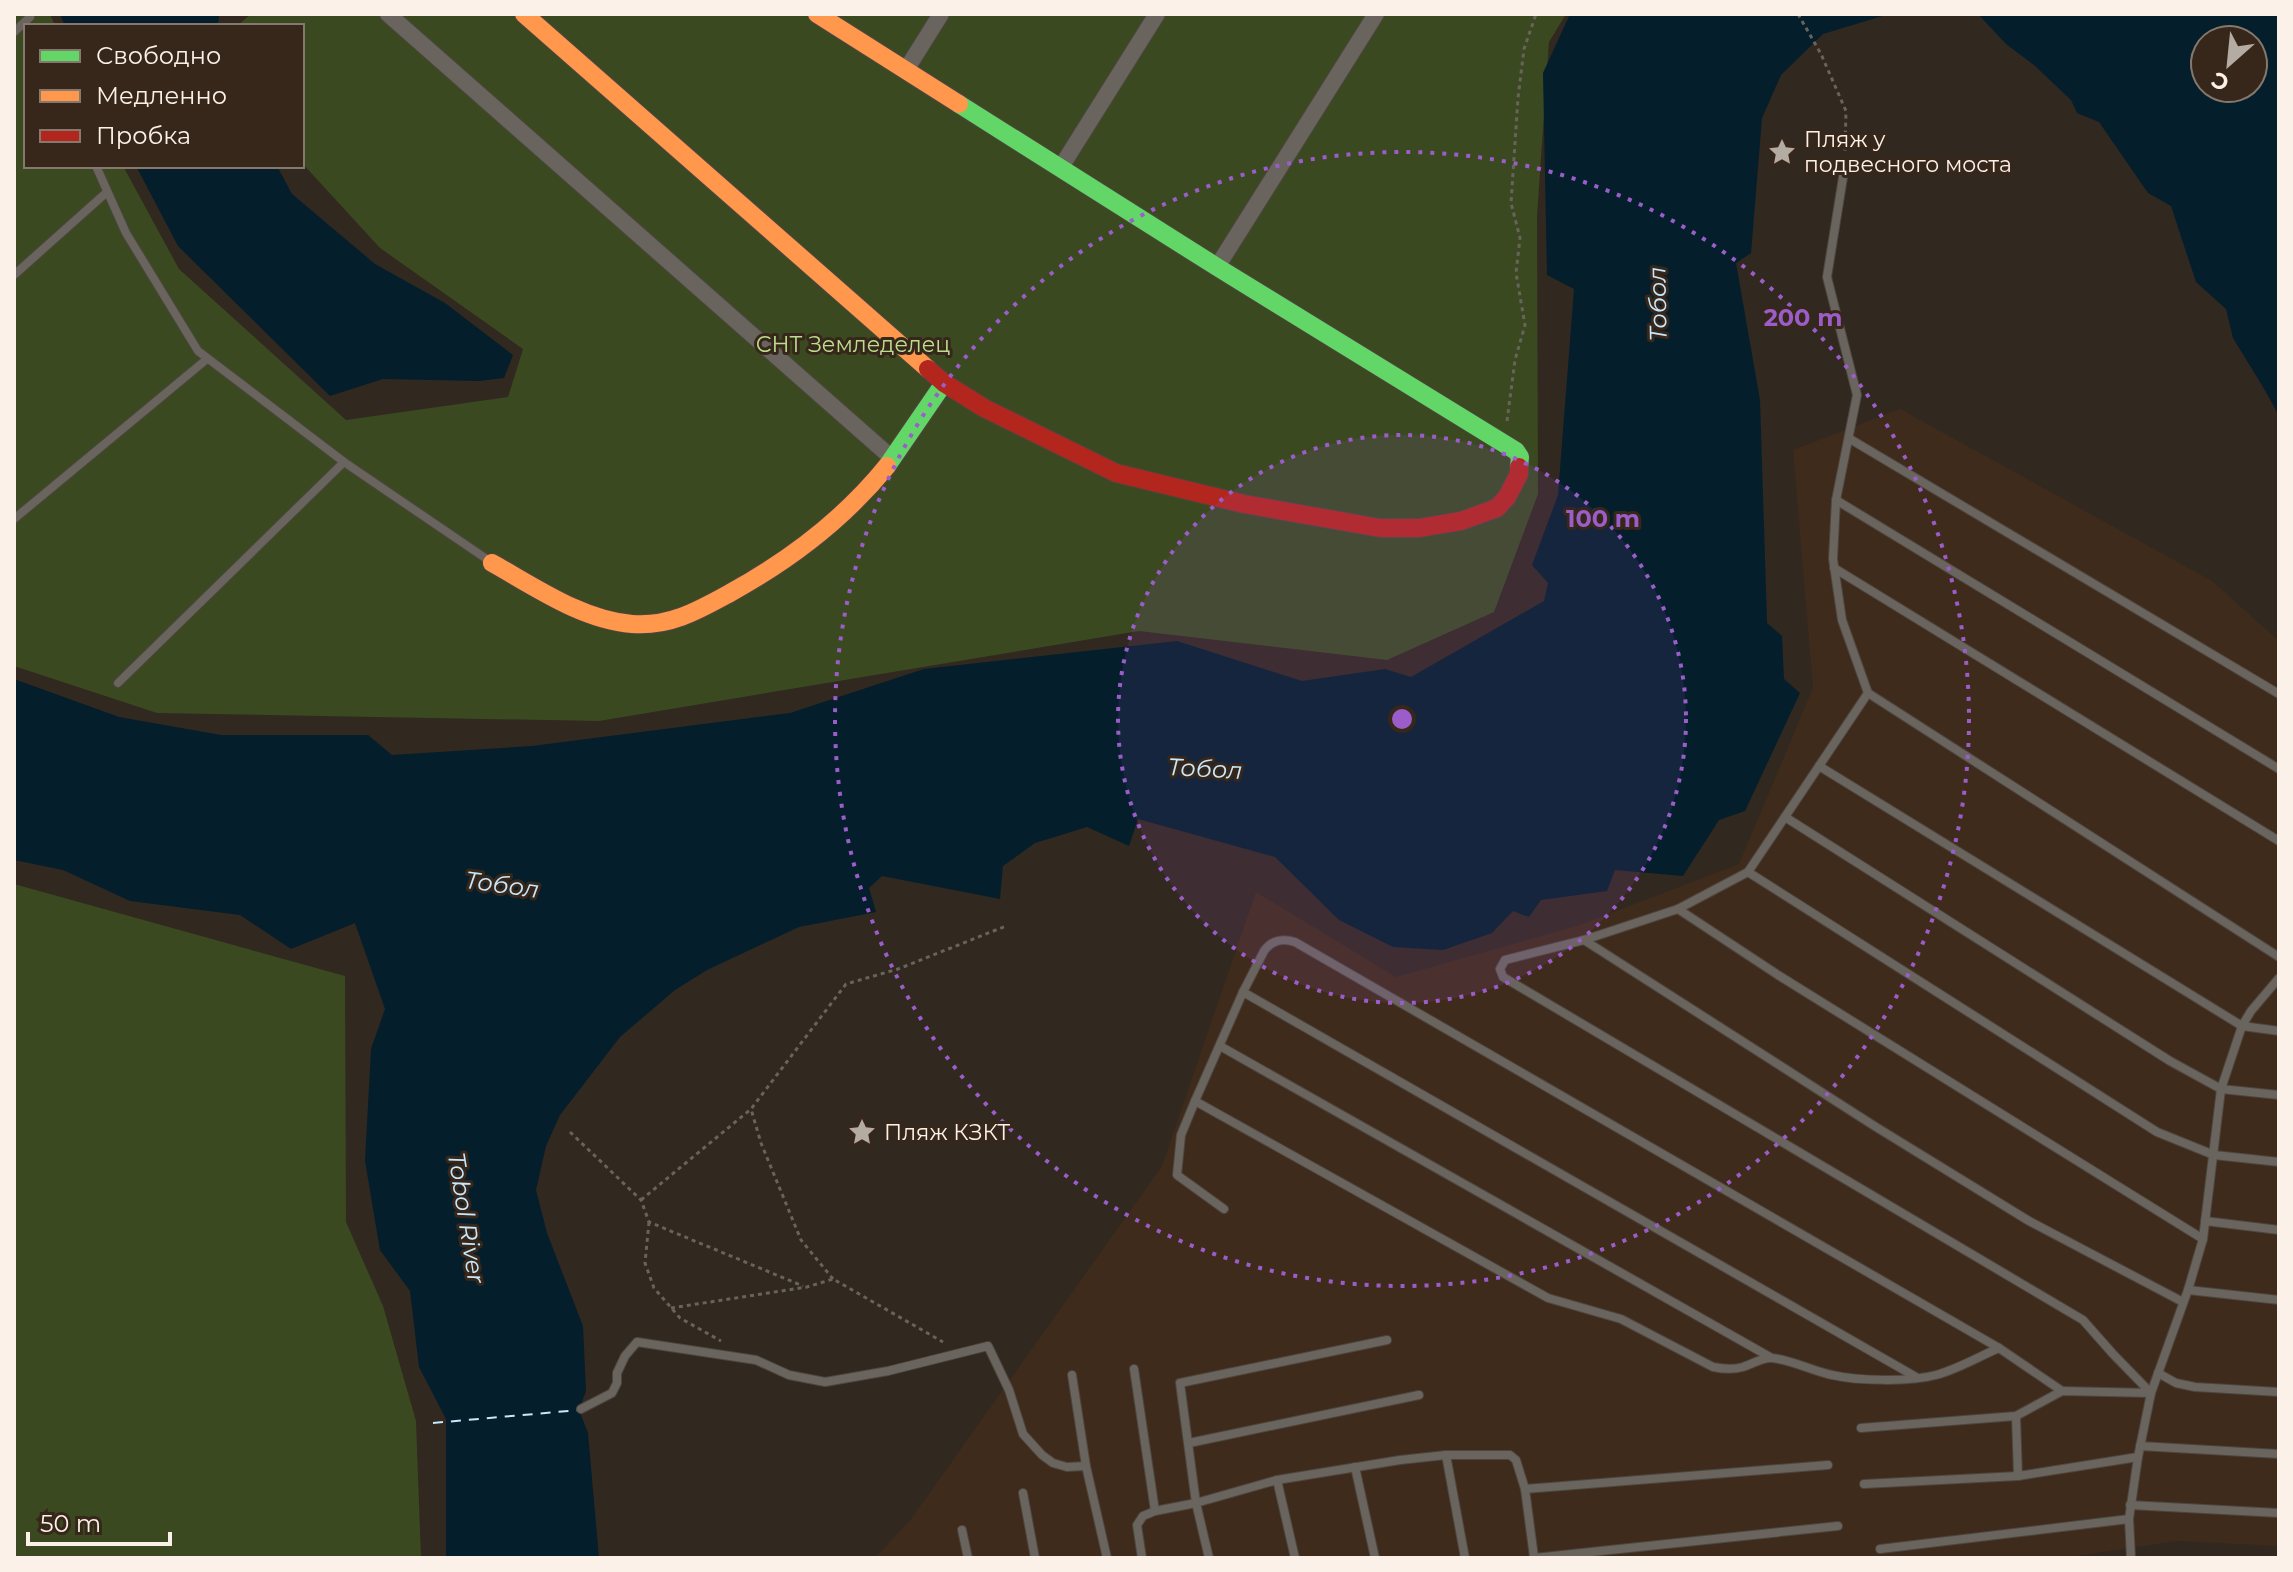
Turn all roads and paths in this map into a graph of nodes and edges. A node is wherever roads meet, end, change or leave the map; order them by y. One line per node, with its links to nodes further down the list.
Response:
1 (388, 14): 20 (street)
2 (524, 14): 17 (street)
3 (817, 14): 9 (street)
4 (941, 14): 9 (street)
5 (1157, 14): 11 (street)
6 (1376, 14): 14 (street)
7 (1536, 14): 19 (path)
8 (1798, 14): 10 (path)
9 (906, 70): 11 (street)
10 (1845, 165): 18 (lane)
11 (1061, 167): 14 (street)
12 (97, 168): 13 (lane)
13 (107, 192): 15 (lane); 16 (lane)
14 (1217, 267): 19 (street)
15 (14, 275)
16 (207, 359): 21 (lane); 23 (lane)
17 (944, 383): 19 (street); 20 (street)
18 (1850, 439): 22 (lane); 28 (lane)
19 (1504, 445)
20 (893, 459): 24 (street)
21 (344, 462): 24 (lane); 26 (lane)
22 (1836, 500): 25 (lane); 30 (lane)
23 (14, 519)
24 (492, 563)
25 (1834, 568): 27 (lane); 32 (lane)
26 (118, 683)
27 (1868, 693): 29 (lane); 37 (lane)
28 (2279, 694)
29 (1819, 766): 31 (lane); 40 (lane)
30 (2279, 769)
31 (1785, 817): 33 (lane); 43 (lane)
32 (2279, 841)
33 (1748, 872): 34 (lane); 48 (lane)
34 (1678, 909): 36 (lane); 55 (lane)
35 (1006, 926): 46 (path)
36 (1584, 940): 60 (lane); 73 (lane)
37 (2279, 957)
38 (2279, 978): 40 (lane)
39 (1243, 992): 42 (lane); 63 (lane); 70 (lane)
40 (2242, 1026): 41 (lane); 43 (lane)
41 (2279, 1031)
42 (1220, 1046): 45 (lane); 65 (lane)
43 (2221, 1089): 44 (lane); 48 (lane)
44 (2279, 1095)
45 (1195, 1101): 51 (lane); 65 (lane)
46 (751, 1109): 50 (path); 56 (path)
47 (570, 1132): 50 (path)
48 (2214, 1155): 49 (lane); 52 (lane)
49 (2279, 1162)
50 (641, 1200): 53 (path)
51 (1224, 1209)
52 (2205, 1221): 54 (lane); 55 (lane)
53 (649, 1222): 57 (path); 61 (path)
54 (2279, 1230)
55 (2203, 1239): 58 (lane)
56 (833, 1279): 57 (path); 64 (path)
57 (807, 1287): 61 (path)
58 (2188, 1290): 59 (lane); 60 (lane)
59 (2279, 1300)
60 (2183, 1302): 68 (lane)
61 (671, 1308): 66 (path)
62 (1387, 1340): 78 (lane)
63 (1999, 1348): 70 (lane); 71 (lane)
64 (961, 1351): 66 (lane); 84 (lane)
65 (1770, 1357): 70 (lane)
66 (756, 1360): 75 (lane)
67 (1134, 1369): 93 (lane)
68 (2158, 1373): 72 (lane); 73 (lane)
69 (1072, 1375): 84 (lane)
70 (1917, 1377)
71 (2062, 1391): 73 (lane); 76 (lane)
72 (2279, 1392)
73 (2151, 1393): 79 (lane)
74 (1419, 1395): 78 (lane)
75 (581, 1409)
76 (2016, 1416): 77 (lane); 86 (lane)
77 (1861, 1428)
78 (1189, 1443): 91 (lane)
79 (2140, 1446): 80 (lane); 82 (lane)
80 (2279, 1454)
81 (1446, 1455): 85 (lane); 89 (lane); 106 (lane)
82 (2138, 1457): 86 (lane); 92 (lane)
83 (1828, 1465): 89 (lane)
84 (1086, 1466): 101 (lane)
85 (1355, 1467): 87 (lane); 105 (lane)
86 (2018, 1476): 88 (lane)
87 (1277, 1480): 91 (lane); 104 (lane)
88 (1864, 1484)
89 (1525, 1489): 107 (lane)
90 (1023, 1493): 100 (lane)
91 (1196, 1503): 93 (lane); 103 (lane)
92 (2130, 1505): 94 (lane); 95 (lane)
93 (1155, 1511): 102 (lane)
94 (2279, 1513)
95 (2129, 1519): 98 (lane); 108 (lane)
96 (1838, 1526): 107 (lane)
97 (962, 1530): 99 (lane)
98 (1880, 1549)
99 (968, 1558)
100 (1035, 1558)
101 (1107, 1558)
102 (1142, 1558)
103 (1209, 1558)
104 (1295, 1558)
105 (1375, 1558)
106 (1465, 1558)
107 (1534, 1558)
108 (2131, 1558)

